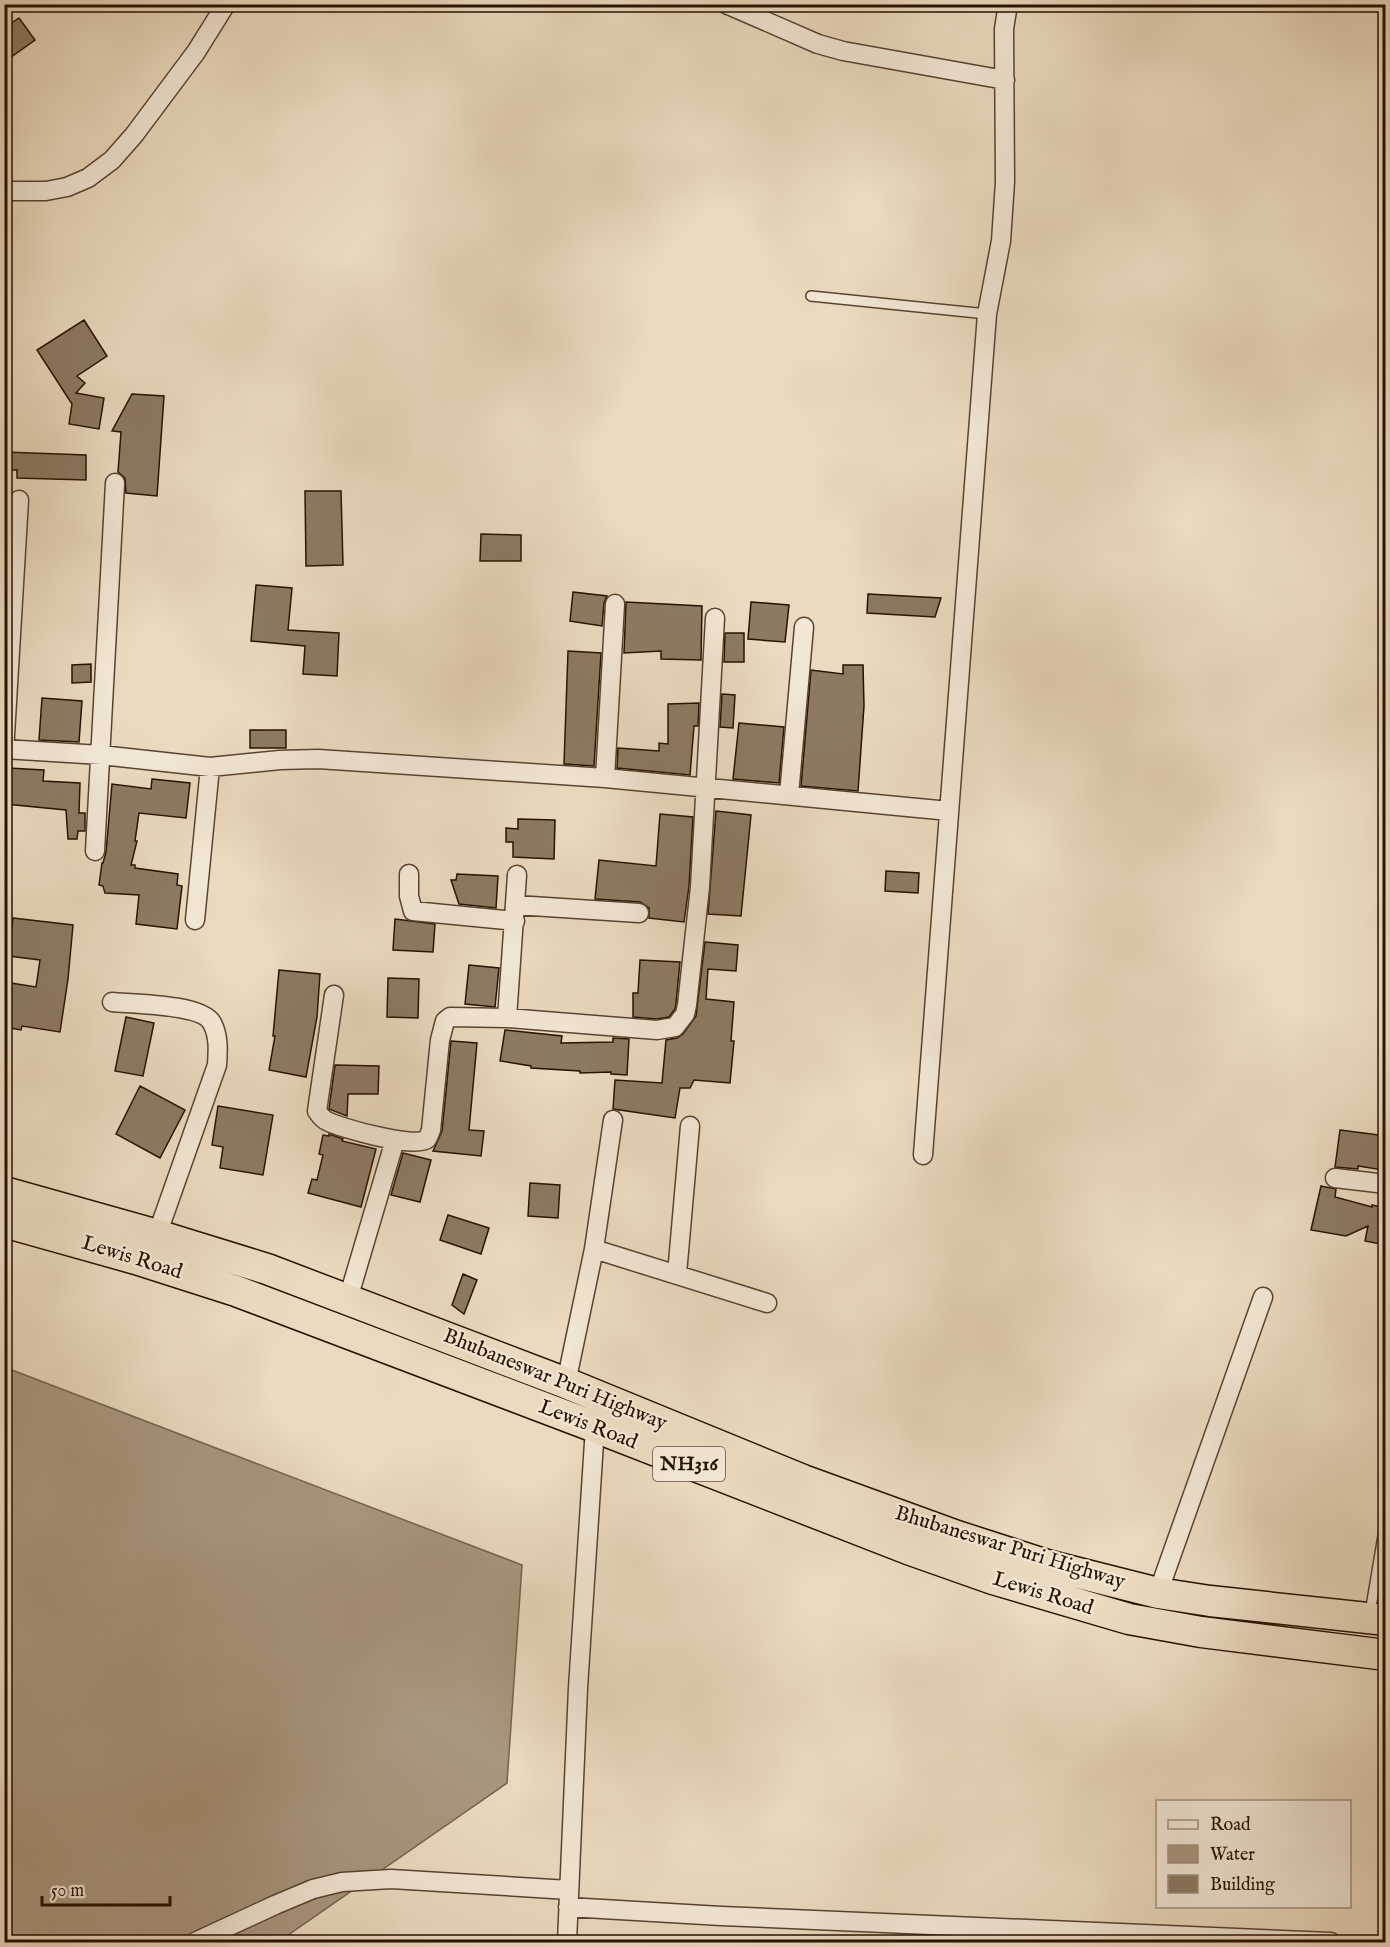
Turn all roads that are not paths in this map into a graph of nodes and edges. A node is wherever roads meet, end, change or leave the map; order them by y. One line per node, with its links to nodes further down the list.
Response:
1 (226, 4): 5 (street)
2 (726, 4): 4 (street)
3 (1008, 4): 4 (street)
4 (1005, 80): 7 (street)
5 (4, 191)
6 (811, 296): 7 (lane)
7 (987, 314): 19 (street)
8 (115, 483): 14 (street)
9 (19, 500): 13 (street)
10 (615, 604): 16 (street)
11 (715, 618): 17 (street)
12 (804, 627): 18 (street)
13 (5, 750): 14 (street)
14 (101, 754): 15 (street); 20 (street)
15 (210, 767): 16 (street); 25 (street)
16 (604, 778): 17 (street)
17 (705, 789): 18 (street); 28 (street)
18 (789, 795): 19 (street)
19 (949, 811): 32 (street)
20 (96, 851)
21 (409, 874): 23 (street)
22 (517, 875): 23 (street)
23 (515, 913): 24 (street); 28 (street)
24 (639, 913)
25 (195, 920)
26 (334, 995): 31 (street)
27 (112, 1002): 37 (street)
28 (507, 1018): 31 (street)
29 (613, 1120): 38 (street)
30 (690, 1126): 39 (street)
31 (395, 1140): 41 (street)
32 (923, 1155)
33 (1335, 1178): 34 (street)
34 (1386, 1184)
35 (4, 1192): 37 (highway, Bhubaneswar Puri Highway / NH316)
36 (4, 1222): 44 (highway, Lewis Road / NH316)
37 (157, 1234): 41 (highway, Bhubaneswar Puri Highway / NH316)
38 (594, 1249): 39 (street); 43 (street)
39 (678, 1274): 42 (street)
40 (1263, 1298): 46 (street)
41 (348, 1299): 43 (highway, Bhubaneswar Puri Highway / NH316)
42 (767, 1303)
43 (566, 1383): 46 (highway, Bhubaneswar Puri Highway / NH316)
44 (595, 1427): 48 (highway, Lewis Road / NH316); 49 (street)
45 (1386, 1518): 47 (lane)
46 (1158, 1593): 47 (highway, Bhubaneswar Puri Highway / NH316)
47 (1377, 1619)
48 (1386, 1655)
49 (569, 1899): 50 (street); 52 (street); 53 (street)
50 (1023, 1936): 51 (street)
51 (1136, 1939): 54 (street)
52 (195, 1942)
53 (567, 1942)
54 (1331, 1942)

